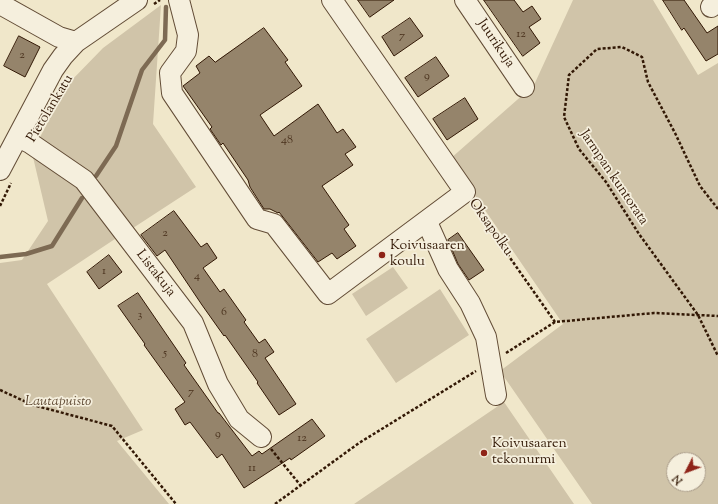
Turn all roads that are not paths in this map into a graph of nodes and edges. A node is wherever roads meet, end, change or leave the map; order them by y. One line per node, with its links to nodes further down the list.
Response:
1 (179, 0): 10 (street)
2 (332, 0): 10 (street, Oksapolku)
3 (465, 0): 7 (street, Juurikuja)
4 (0, 4): 6 (street)
5 (142, 4): 6 (street, Pietolankatu)
6 (76, 42): 8 (street, Pietolankatu)
7 (524, 87)
8 (18, 138): 9 (street, Pietolankatu); 12 (street, Listakuja)
9 (6, 174)
10 (427, 222): 11 (street)
11 (496, 395)
12 (261, 437)

